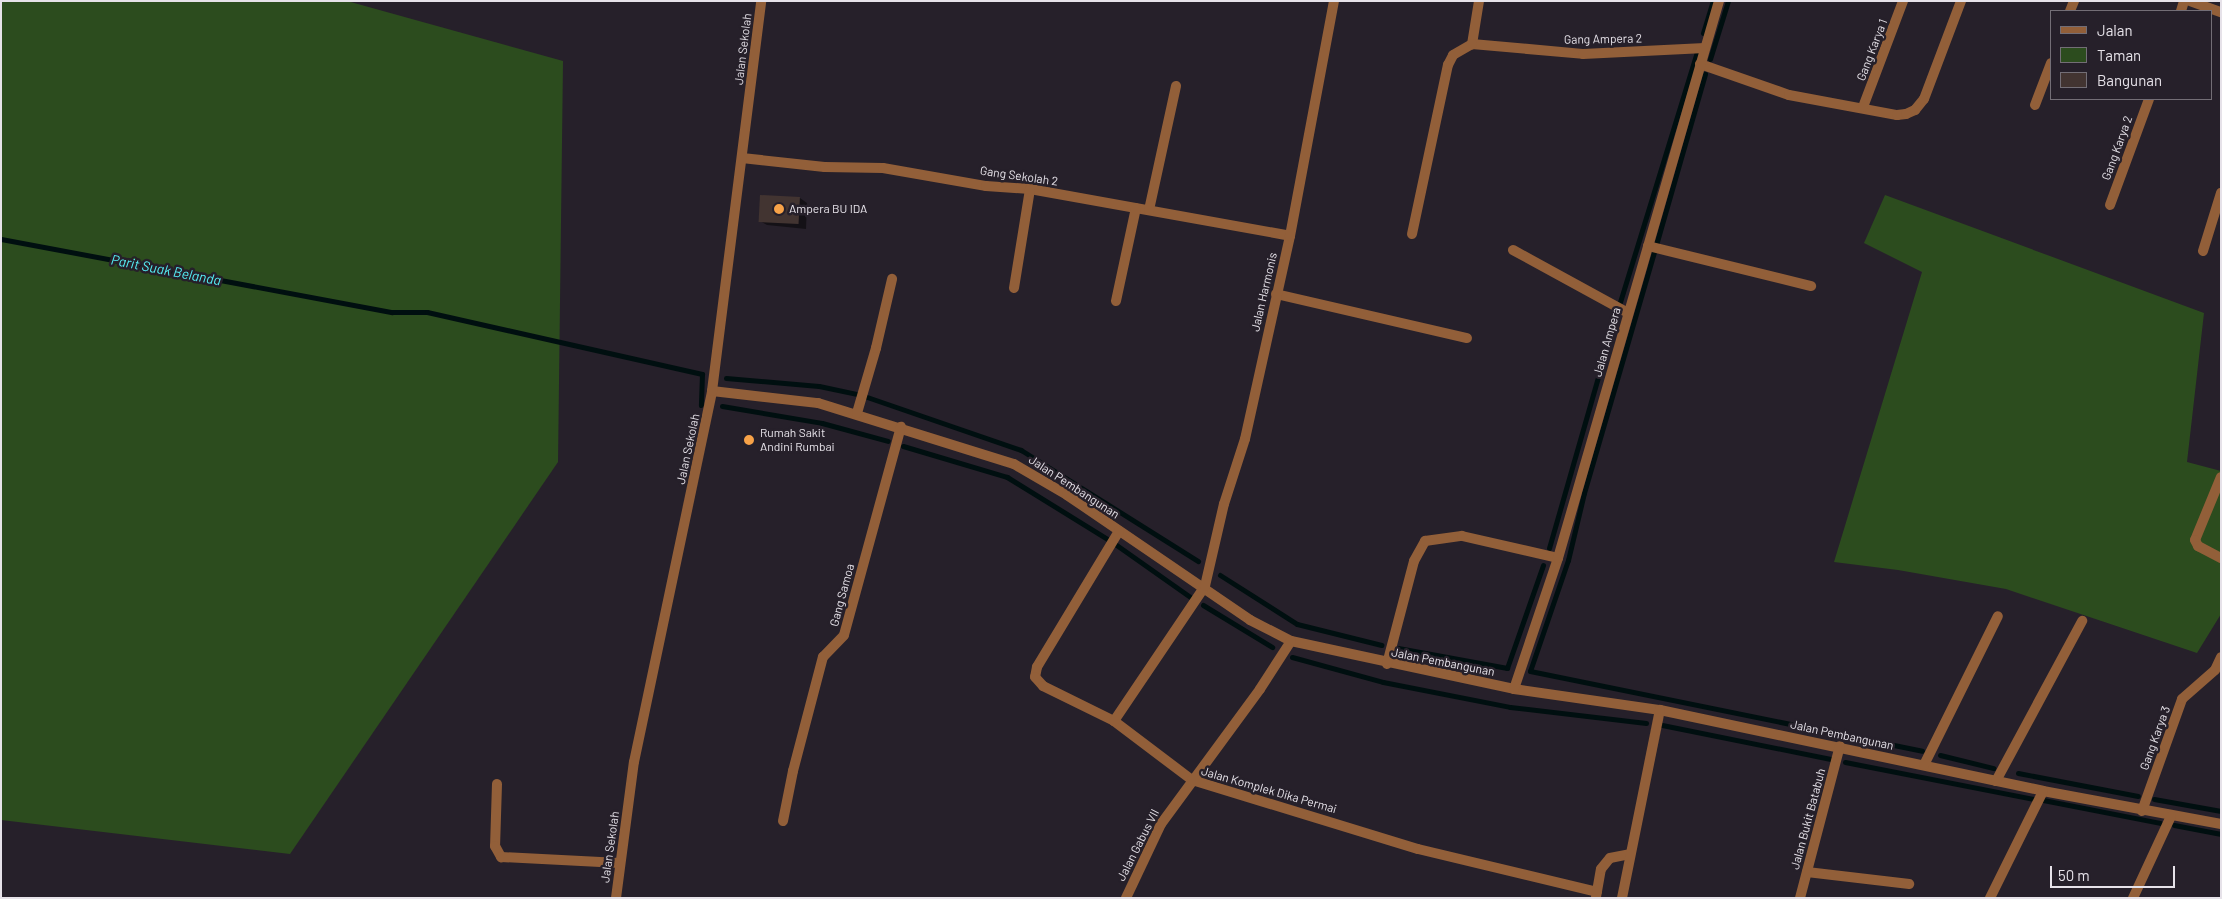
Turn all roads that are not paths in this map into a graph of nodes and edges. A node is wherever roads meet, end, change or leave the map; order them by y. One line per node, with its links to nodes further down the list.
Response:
1 (761, 1): 17 (street, Jalan Sekolah)
2 (1334, 1): 24 (street, Jalan Harmonis)
3 (1479, 1): 9 (street)
4 (1720, 1): 10 (street, Jalan Ampera)
5 (1903, 1): 16 (street, Gang Karya 1)
6 (1961, 1): 16 (street)
7 (2190, 1): 8 (street)
8 (2221, 12)
9 (1472, 44): 10 (street, Gang Ampera 2); 23 (street)
10 (1705, 48): 11 (street, Jalan Ampera)
11 (1700, 64): 16 (street); 25 (street, Jalan Ampera)
12 (2050, 66): 15 (street)
13 (1176, 86): 22 (street)
14 (2149, 100): 20 (street, Gang Karya 2)
15 (2035, 105)
16 (1863, 108)
17 (742, 158): 18 (street, Gang Sekolah 2); 35 (street, Jalan Sekolah)
18 (1030, 189): 21 (street, Gang Sekolah 2); 30 (street)
19 (2221, 193): 27 (street)
20 (2110, 205)
21 (1136, 208): 22 (street, Gang Sekolah 2); 32 (street)
22 (1149, 210): 24 (street, Gang Sekolah 2)
23 (1412, 234)
24 (1290, 236): 31 (street, Jalan Harmonis)
25 (1648, 246): 29 (street); 33 (street, Jalan Ampera)
26 (1513, 250): 33 (street)
27 (2203, 251)
28 (892, 279): 36 (street)
29 (1811, 286)
30 (1014, 288)
31 (1276, 294): 34 (street); 42 (street, Jalan Harmonis)
32 (1116, 301)
33 (1628, 314): 40 (street, Jalan Ampera)
34 (1468, 338)
35 (712, 391): 36 (street, Jalan Pembangunan); 62 (street, Jalan Sekolah)
36 (857, 412): 37 (street, Jalan Pembangunan)
37 (901, 427): 39 (street, Jalan Pembangunan); 59 (street, Gang Samoa)
38 (2221, 477): 41 (street)
39 (1119, 531): 42 (street, Jalan Pembangunan); 50 (street, Jalan Komplek Dika Permai)
40 (1558, 558): 47 (street); 48 (street, Jalan Ampera)
41 (2221, 558)
42 (1205, 586): 45 (street, Jalan Pembangunan); 50 (street)
43 (1998, 616): 52 (street)
44 (2082, 621): 54 (street)
45 (1290, 642): 47 (street, Jalan Pembangunan); 53 (street, Jalan Gabus VII)
46 (2221, 657): 57 (street, Gang Karya 3)
47 (1387, 664): 48 (street, Jalan Pembangunan)
48 (1514, 689): 49 (street, Jalan Pembangunan)
49 (1660, 710): 51 (street, Jalan Pembangunan); 61 (street)
50 (1114, 720): 53 (street, Jalan Komplek Dika Permai)
51 (1840, 746): 52 (street, Jalan Pembangunan); 63 (street, Jalan Bukit Batabuh)
52 (1924, 765): 54 (street, Jalan Pembangunan)
53 (1192, 780): 65 (street, Jalan Komplek Dika Permai); 67 (street, Jalan Gabus VII)
54 (1996, 781): 56 (street, Jalan Pembangunan)
55 (497, 784): 62 (street)
56 (2042, 793): 57 (street, Jalan Pembangunan); 70 (street)
57 (2142, 811): 58 (street, Jalan Pembangunan)
58 (2171, 818): 60 (street, Jalan Pembangunan); 71 (street)
59 (783, 821)
60 (2221, 824)
61 (1630, 854): 65 (street); 68 (street)
62 (620, 863): 66 (street, Jalan Sekolah)
63 (1807, 872): 64 (street); 69 (street, Jalan Bukit Batabuh)
64 (1909, 884)
65 (1597, 895)
66 (616, 898)
67 (1126, 898)
68 (1622, 898)
69 (1800, 898)
70 (1990, 898)
71 (2133, 898)

